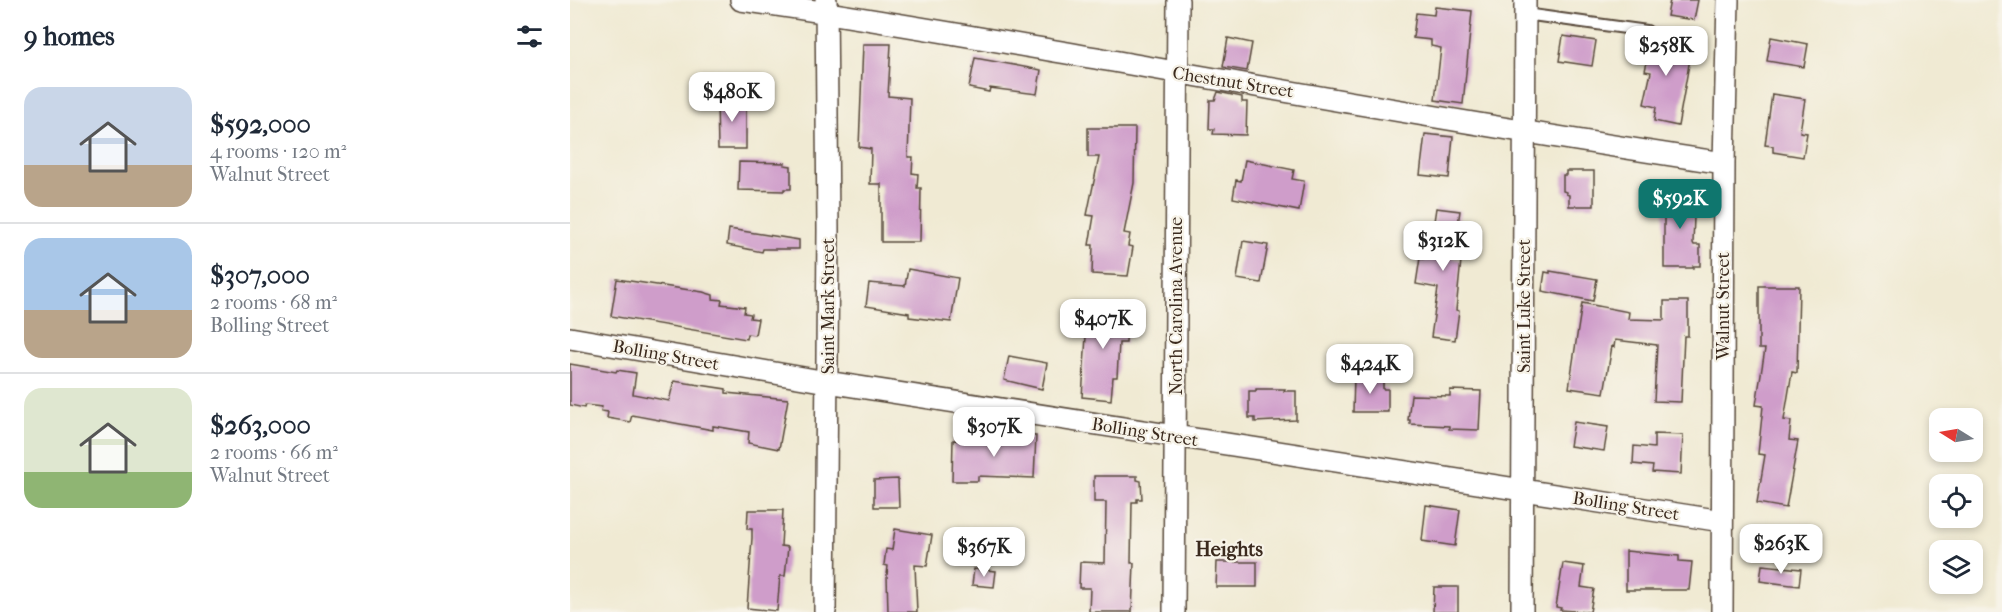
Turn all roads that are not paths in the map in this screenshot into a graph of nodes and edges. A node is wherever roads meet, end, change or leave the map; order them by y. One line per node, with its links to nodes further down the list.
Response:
1 (741, 0): 4 (street, Chestnut Street)
2 (1178, 0): 7 (street, North Carolina Avenue)
3 (1728, 0): 9 (street, Walnut Street)
4 (826, 6): 7 (street, Chestnut Street); 11 (street, Saint Mark Street)
5 (1525, 7): 6 (lane); 8 (street, Saint Luke Street)
6 (1647, 31)
7 (1177, 73): 8 (street, Chestnut Street); 12 (street, North Carolina Avenue)
8 (1524, 133): 9 (street, Chestnut Street); 13 (street, Saint Luke Street)
9 (1724, 164): 14 (street, Walnut Street)
10 (570, 338): 11 (street, Bolling Street)
11 (827, 382): 12 (street, Bolling Street); 15 (street, Saint Mark Street)
12 (1175, 437): 13 (street, Bolling Street); 16 (street, North Carolina Avenue)
13 (1523, 491): 14 (street, Bolling Street); 17 (street, Saint Luke Street)
14 (1722, 521): 18 (street, Walnut Street)
15 (825, 612)
16 (1174, 612)
17 (1522, 612)
18 (1722, 612)

